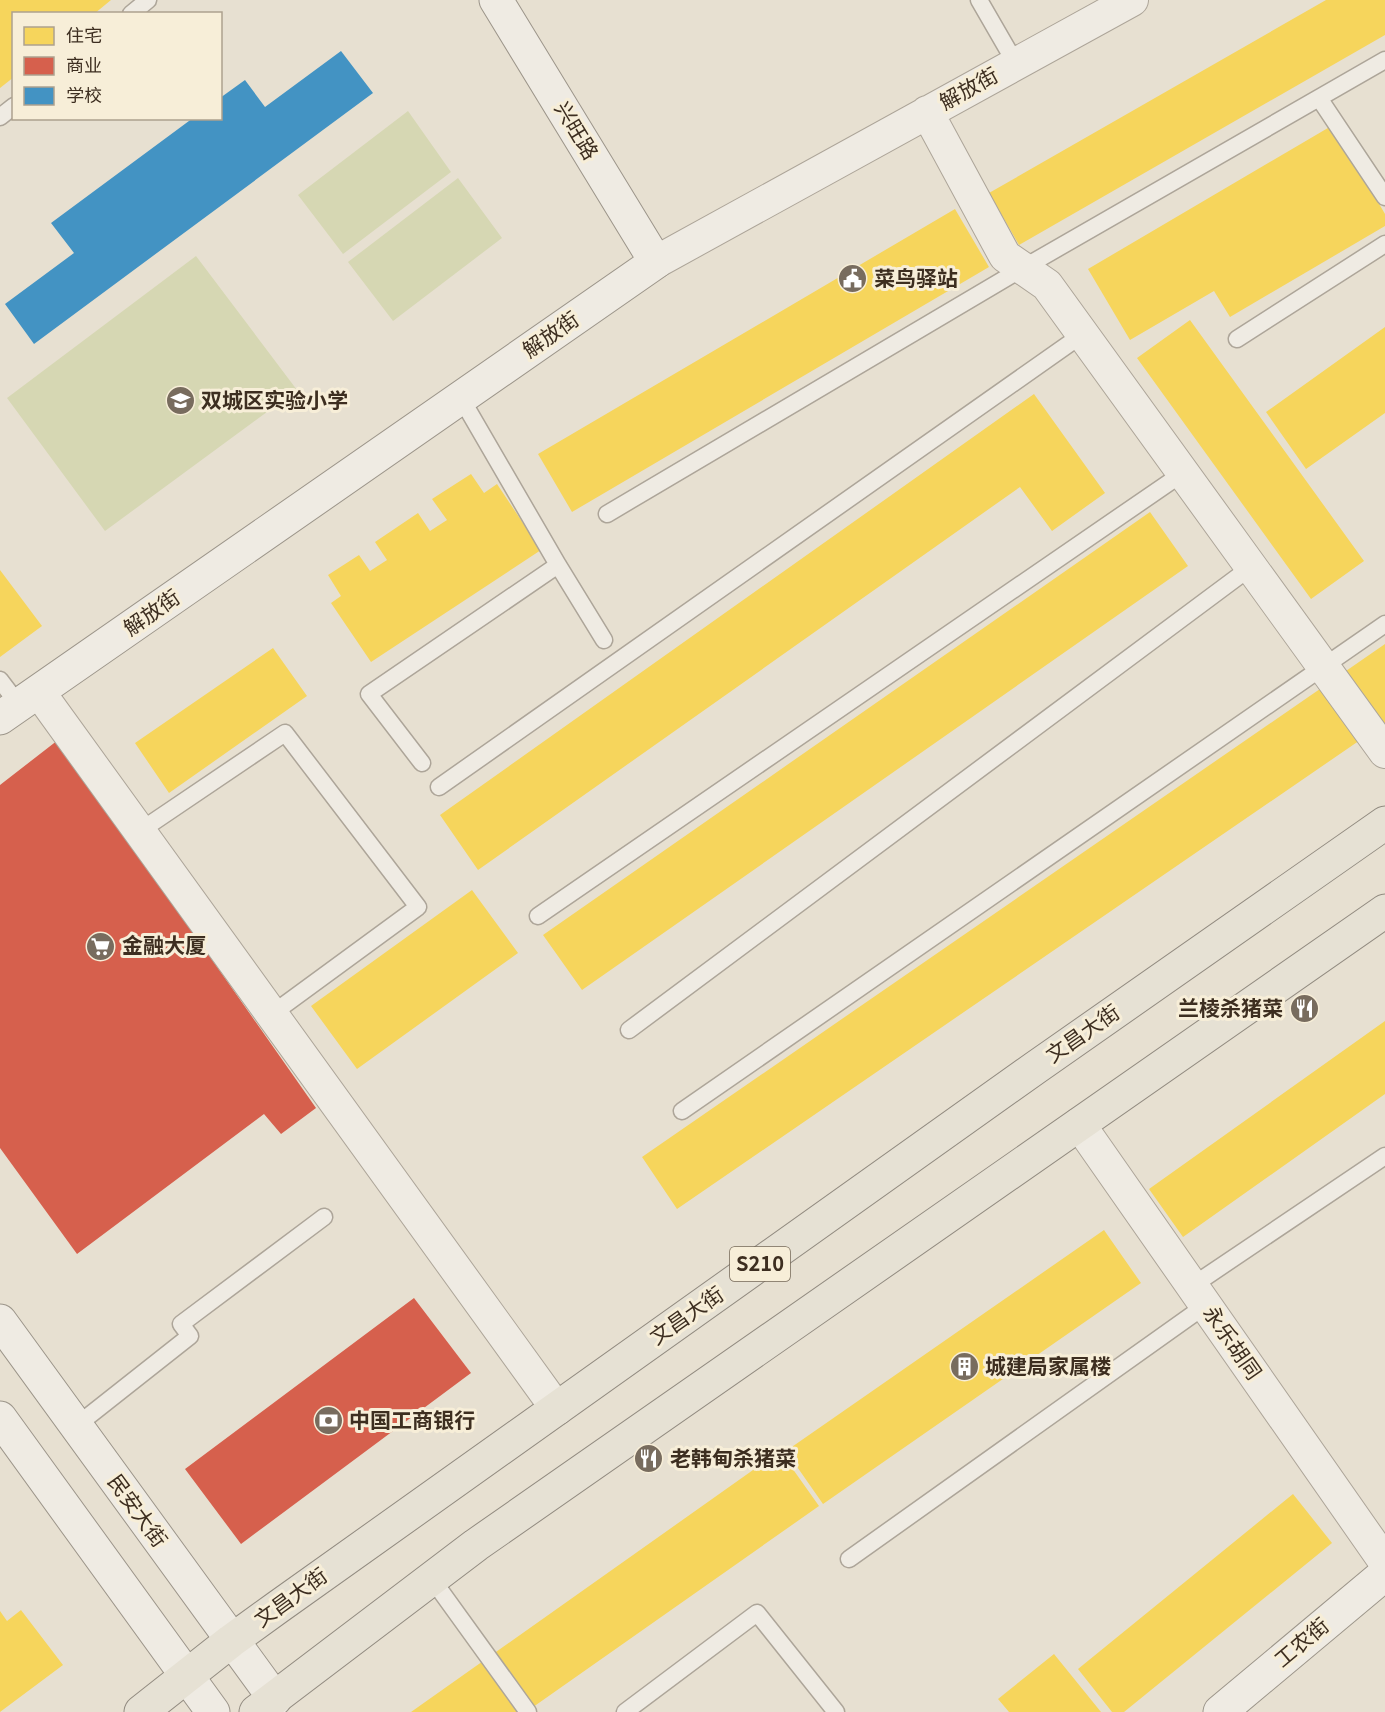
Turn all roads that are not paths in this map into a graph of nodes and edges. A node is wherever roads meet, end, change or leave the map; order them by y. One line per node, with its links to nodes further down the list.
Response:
1 (148, 0): 5 (lane)
2 (496, 0): 14 (main road, 兴旺路)
3 (979, 0): 7 (lane)
4 (1131, 0): 7 (street, 解放街)
5 (133, 12)
6 (1385, 60): 8 (lane)
7 (1016, 64): 10 (street, 解放街)
8 (1319, 98): 12 (lane); 15 (lane)
9 (12, 108): 11 (lane)
10 (927, 112): 14 (street, 解放街); 15 (street)
11 (0, 117)
12 (1385, 196)
13 (1385, 244): 17 (lane)
14 (656, 262): 18 (main road, 解放街)
15 (1023, 268): 16 (street); 20 (lane)
16 (1083, 334): 19 (street); 29 (lane)
17 (1238, 339)
18 (460, 398): 21 (lane); 26 (main road, 解放街)
19 (1183, 473): 22 (street); 33 (lane)
20 (607, 514)
21 (558, 566): 24 (lane); 28 (lane)
22 (1251, 567): 25 (street); 35 (lane)
23 (1385, 624): 25 (lane)
24 (604, 640)
25 (1323, 666): 27 (street); 36 (lane)
26 (14, 699): 31 (street)
27 (1385, 752)
28 (422, 763)
29 (439, 787)
30 (1385, 823): 42 (main road, 文昌大街 / S210)
31 (140, 831): 34 (street); 34 (lane)
32 (1385, 910): 37 (main road)
33 (538, 916)
34 (272, 1014): 42 (street)
35 (629, 1030)
36 (682, 1111)
37 (1080, 1124): 40 (street, 永乐胡同); 48 (main road)
38 (1385, 1156): 40 (lane)
39 (324, 1217): 44 (lane)
40 (1199, 1295): 45 (lane); 46 (street, 永乐胡同)
41 (0, 1321): 44 (main road, 民安大街)
42 (557, 1408): 49 (main road, 文昌大街 / S210)
43 (0, 1418): 50 (main road)
44 (76, 1426): 49 (main road, 民安大街)
45 (849, 1559)
46 (1385, 1562)
47 (1385, 1574): 57 (main road, 工农街)
48 (432, 1579): 51 (main road); 54 (lane)
49 (231, 1641): 50 (main road, 文昌大街 / S210); 51 (main road, 民安大街)
50 (187, 1677): 52 (main road, 文昌大街 / S210); 53 (main road)
51 (265, 1705)
52 (141, 1712)
53 (213, 1712)
54 (528, 1712)
55 (625, 1712): 56 (lane)
56 (836, 1712)
57 (1220, 1712)

